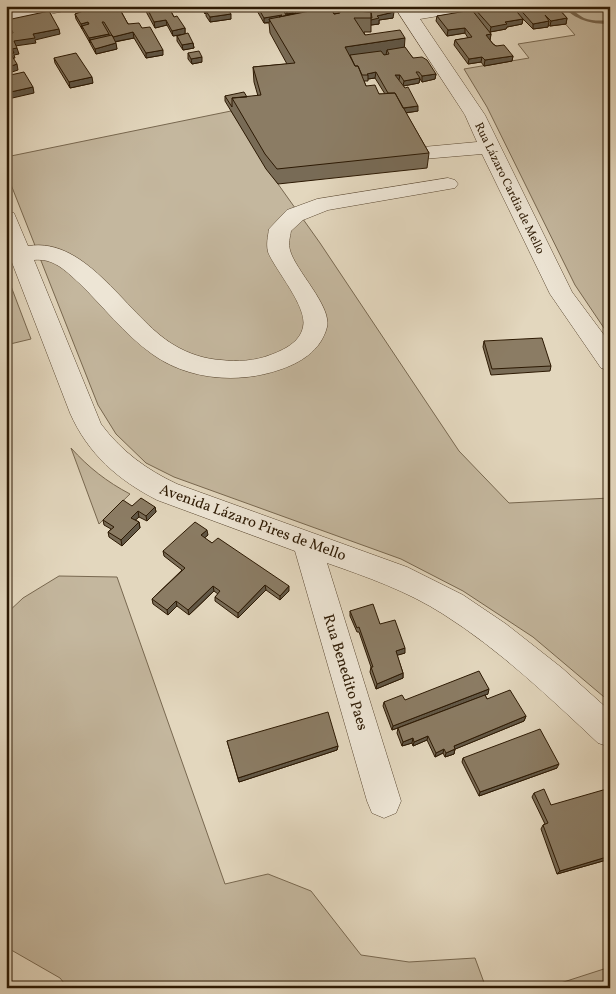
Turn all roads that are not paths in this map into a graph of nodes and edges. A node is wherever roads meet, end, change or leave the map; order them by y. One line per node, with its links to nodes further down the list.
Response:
1 (62, 6): 4 (street)
2 (469, 6): 3 (street)
3 (405, 11): 5 (street, Rua Lázaro Cardia de Mello)
4 (6, 20)
5 (489, 147): 6 (street); 10 (street, Rua Lázaro Cardia de Mello)
6 (423, 153)
7 (448, 184): 9 (street)
8 (6, 218): 9 (street, Avenida Lázaro Pires de Mello)
9 (21, 256): 11 (street, Avenida Lázaro Pires de Mello)
10 (610, 362)
11 (307, 543): 12 (street, Avenida Lázaro Pires de Mello); 13 (street, Rua Benedito Paes)
12 (610, 732)
13 (384, 801)

